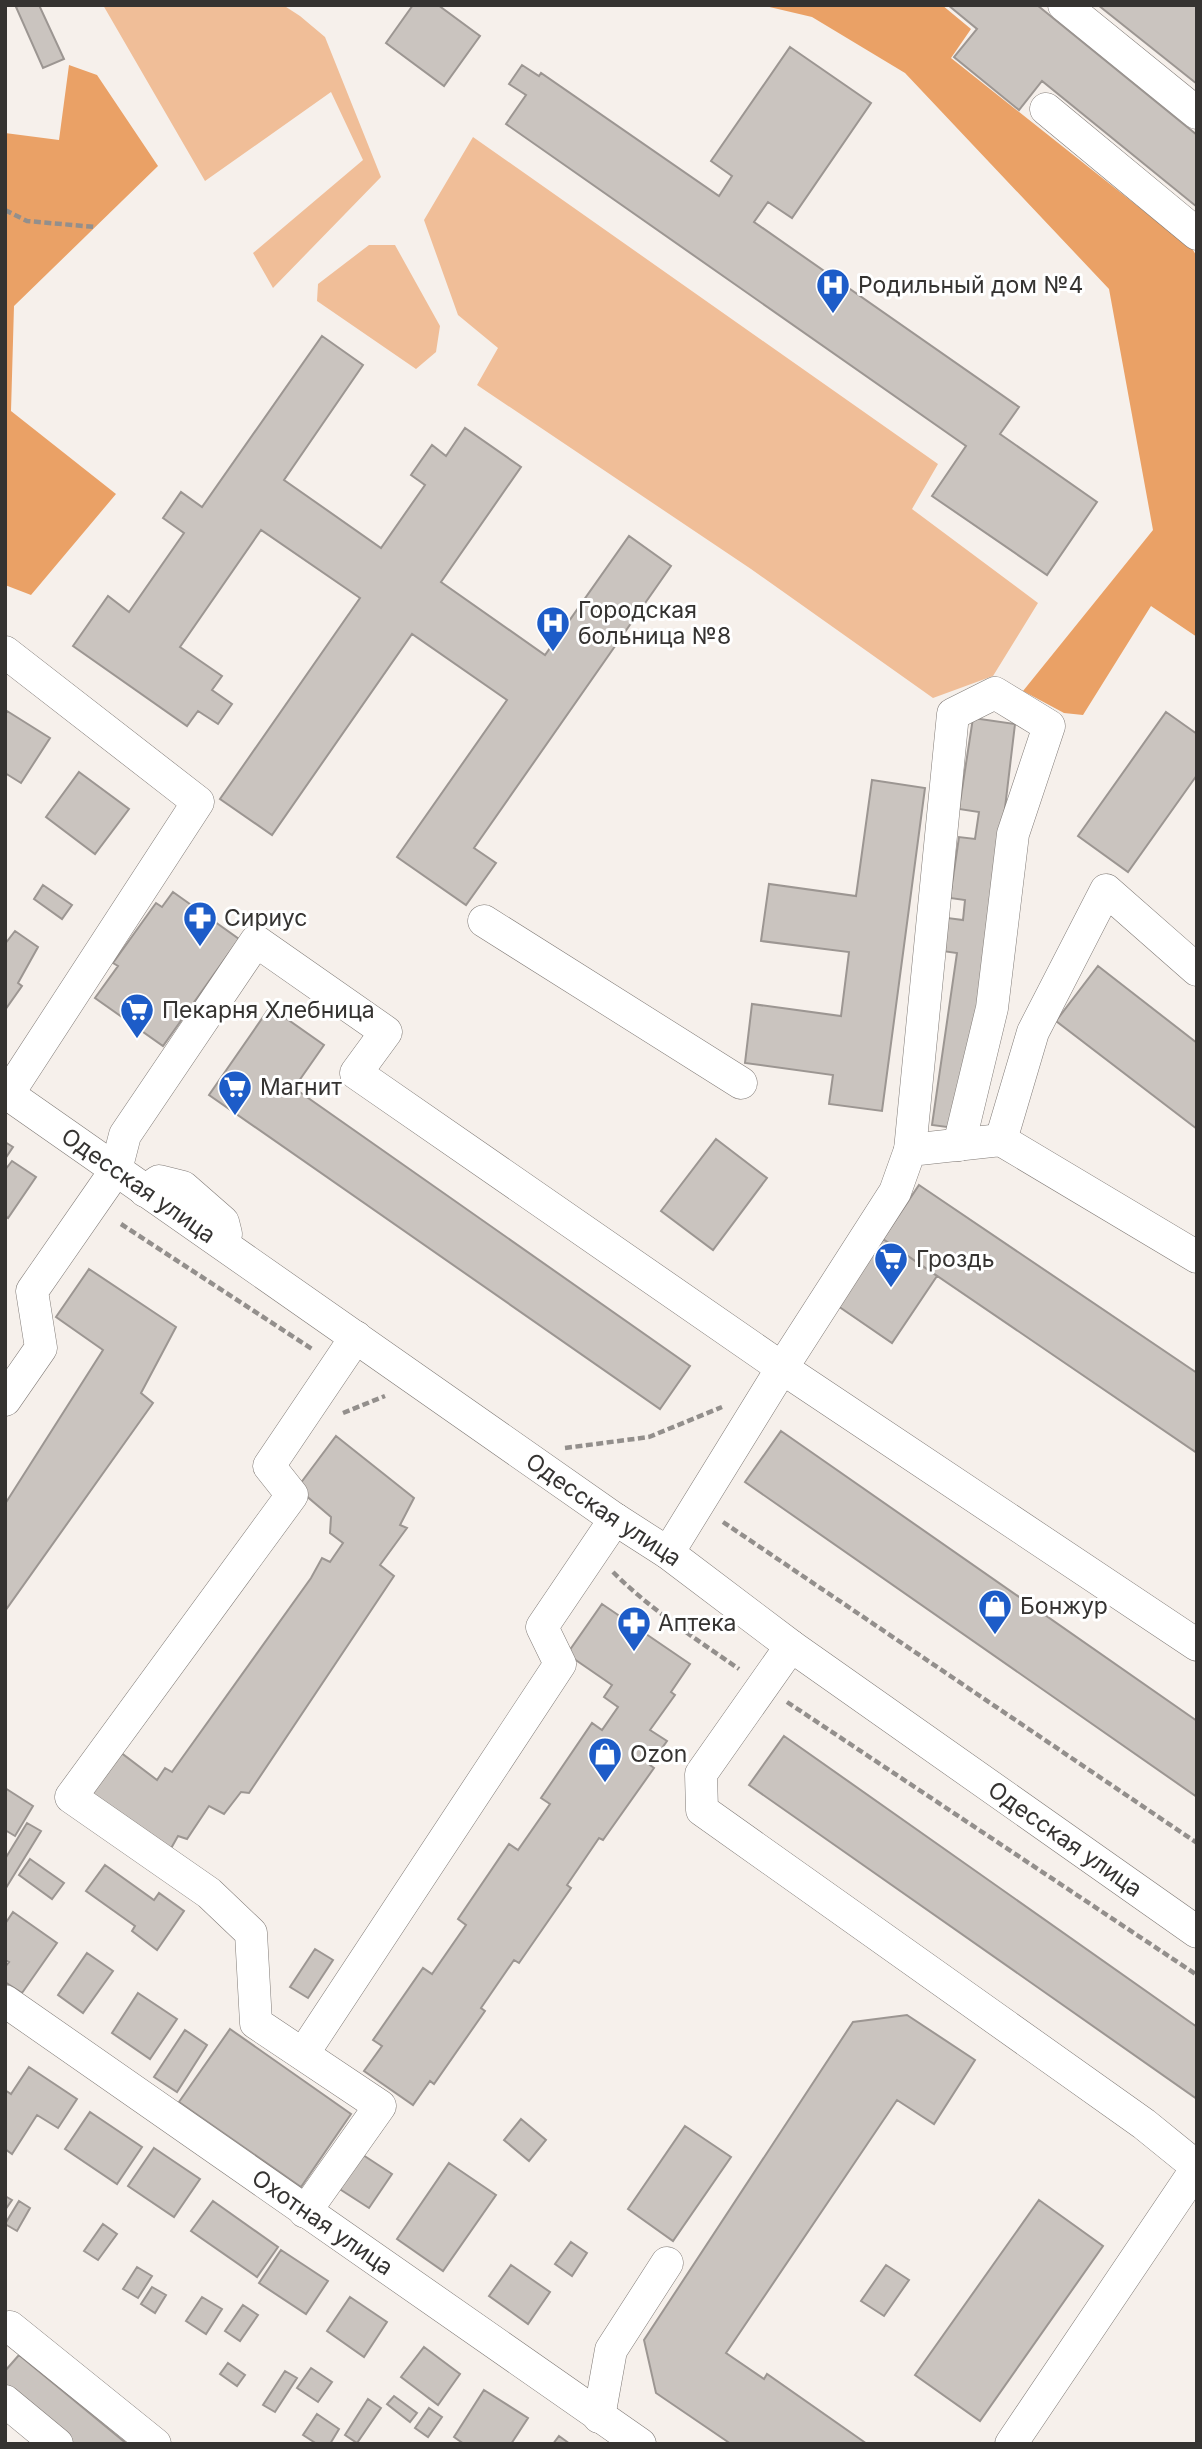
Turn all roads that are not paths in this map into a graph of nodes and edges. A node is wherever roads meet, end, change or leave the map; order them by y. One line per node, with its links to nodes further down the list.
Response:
1 (1064, 5): 3 (street)
2 (1046, 109): 4 (street)
3 (1197, 113)
4 (1197, 234)
5 (5, 652): 9 (street)
6 (484, 921): 8 (street)
7 (1197, 970): 10 (street)
8 (741, 1083)
9 (7, 1093): 13 (street, Одесская улица)
10 (1001, 1140): 11 (street); 14 (street)
11 (959, 1145): 12 (street); 12 (street)
12 (910, 1150): 16 (street)
13 (116, 1170): 15 (street, Одесская улица); 16 (street); 17 (street)
14 (1197, 1256)
15 (356, 1337): 18 (street, Одесская улица); 24 (street)
16 (776, 1377): 19 (street); 20 (street)
17 (5, 1401)
18 (615, 1520): 19 (street, Одесская улица); 24 (street)
19 (668, 1553): 21 (street, Одесская улица)
20 (1197, 1645)
21 (791, 1646): 22 (street, Одесская улица); 25 (street)
22 (1197, 1932)
23 (5, 2001): 26 (street, Охотная улица)
24 (303, 2054): 26 (street)
25 (1197, 2167): 34 (street)
26 (306, 2212): 30 (street, Охотная улица)
27 (667, 2263): 30 (street)
28 (7, 2328): 32 (street)
29 (5, 2401): 31 (street)
30 (599, 2417): 33 (street, Охотная улица)
31 (57, 2444)
32 (155, 2444)
33 (640, 2444)
34 (1011, 2444)

